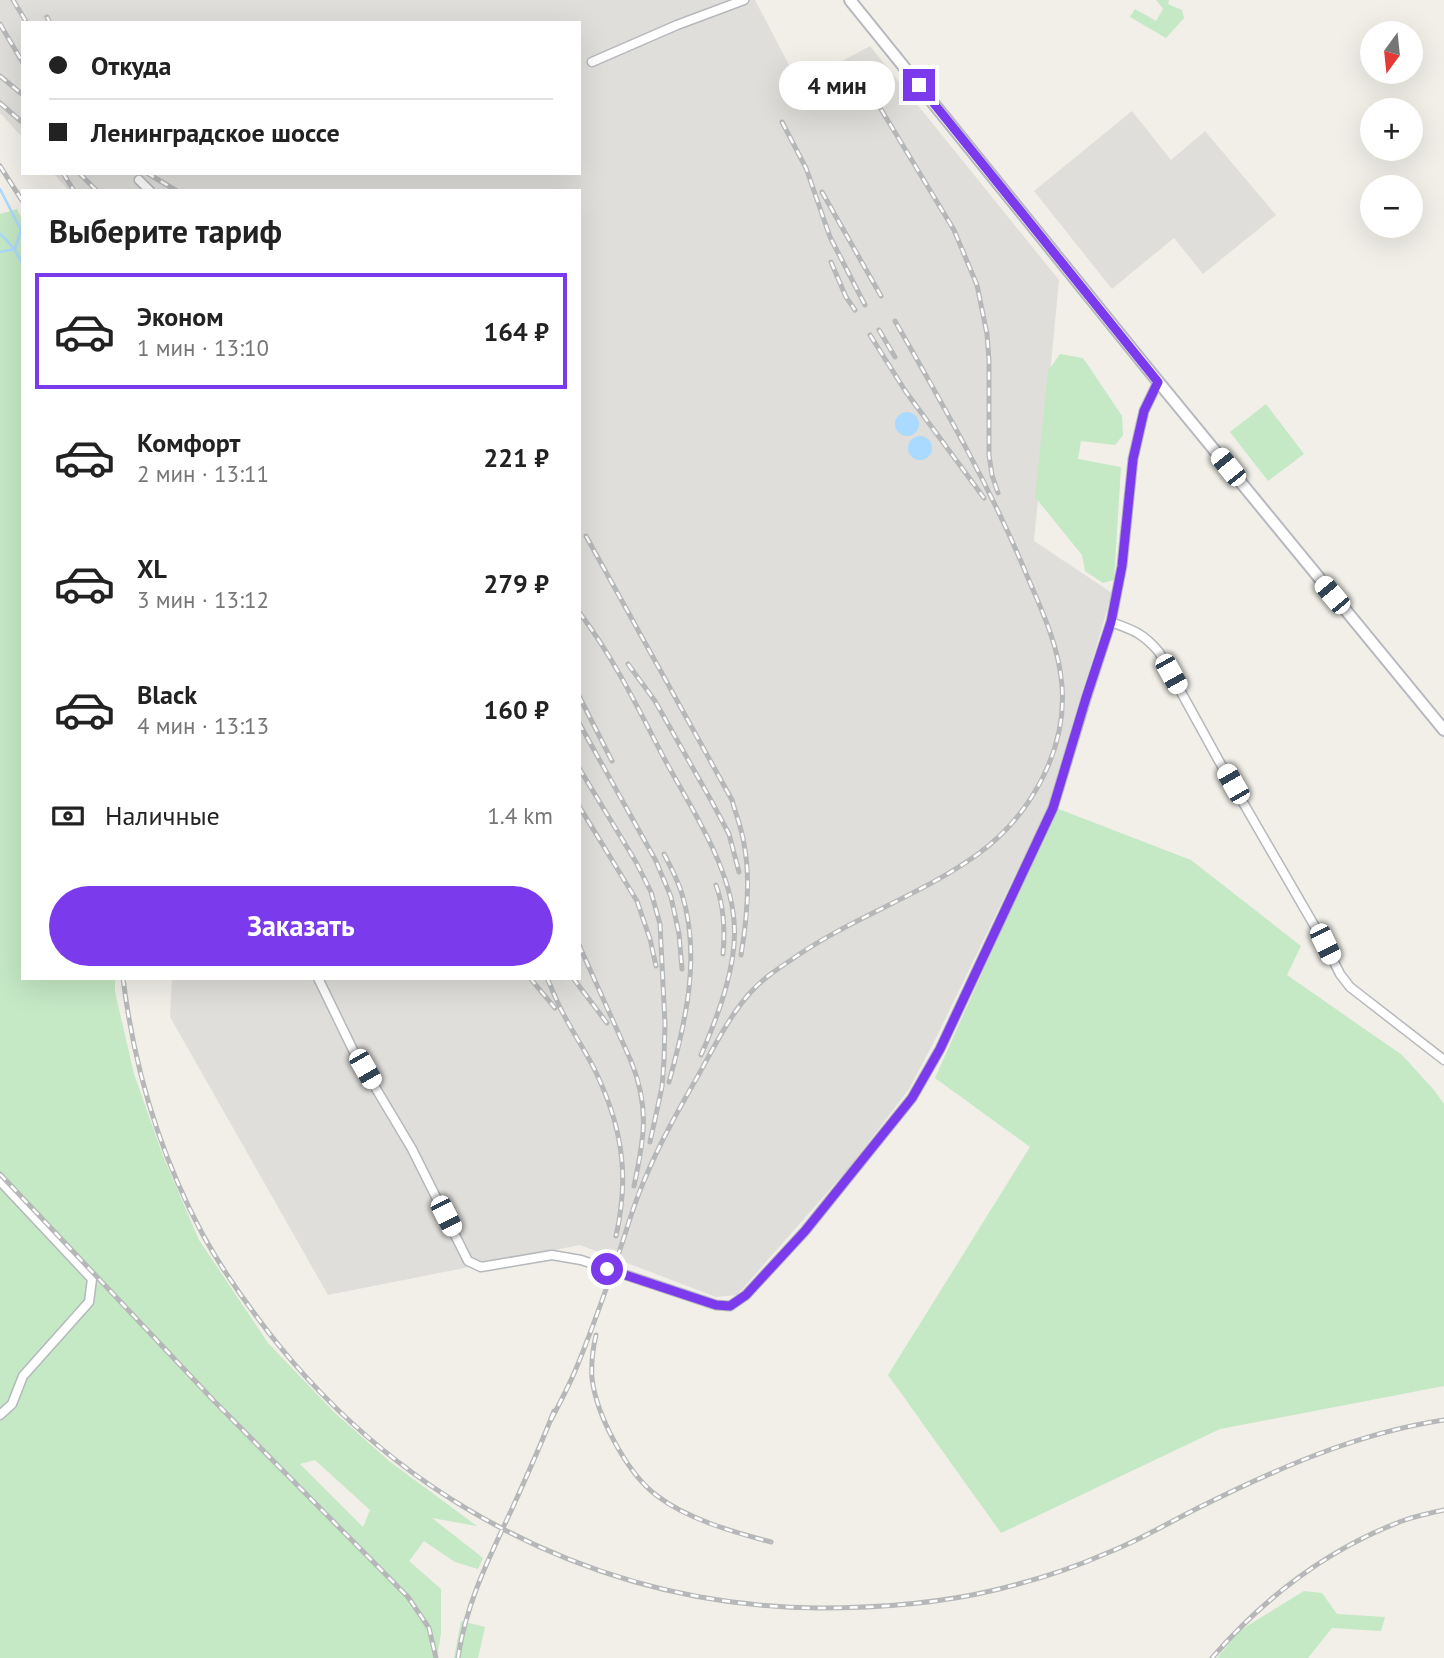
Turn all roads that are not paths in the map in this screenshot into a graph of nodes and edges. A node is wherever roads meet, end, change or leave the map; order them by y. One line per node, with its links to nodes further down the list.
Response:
1 (744, 0): 3 (street)
2 (849, 0): 6 (main road)
3 (592, 62)
4 (139, 180): 5 (street)
5 (148, 189)
6 (1158, 382): 7 (street); 8 (main road)
7 (1111, 622): 9 (street); 10 (street)
8 (1444, 730)
9 (319, 980)
10 (1444, 1060)
11 (0, 1181): 12 (street)
12 (0, 1415)

